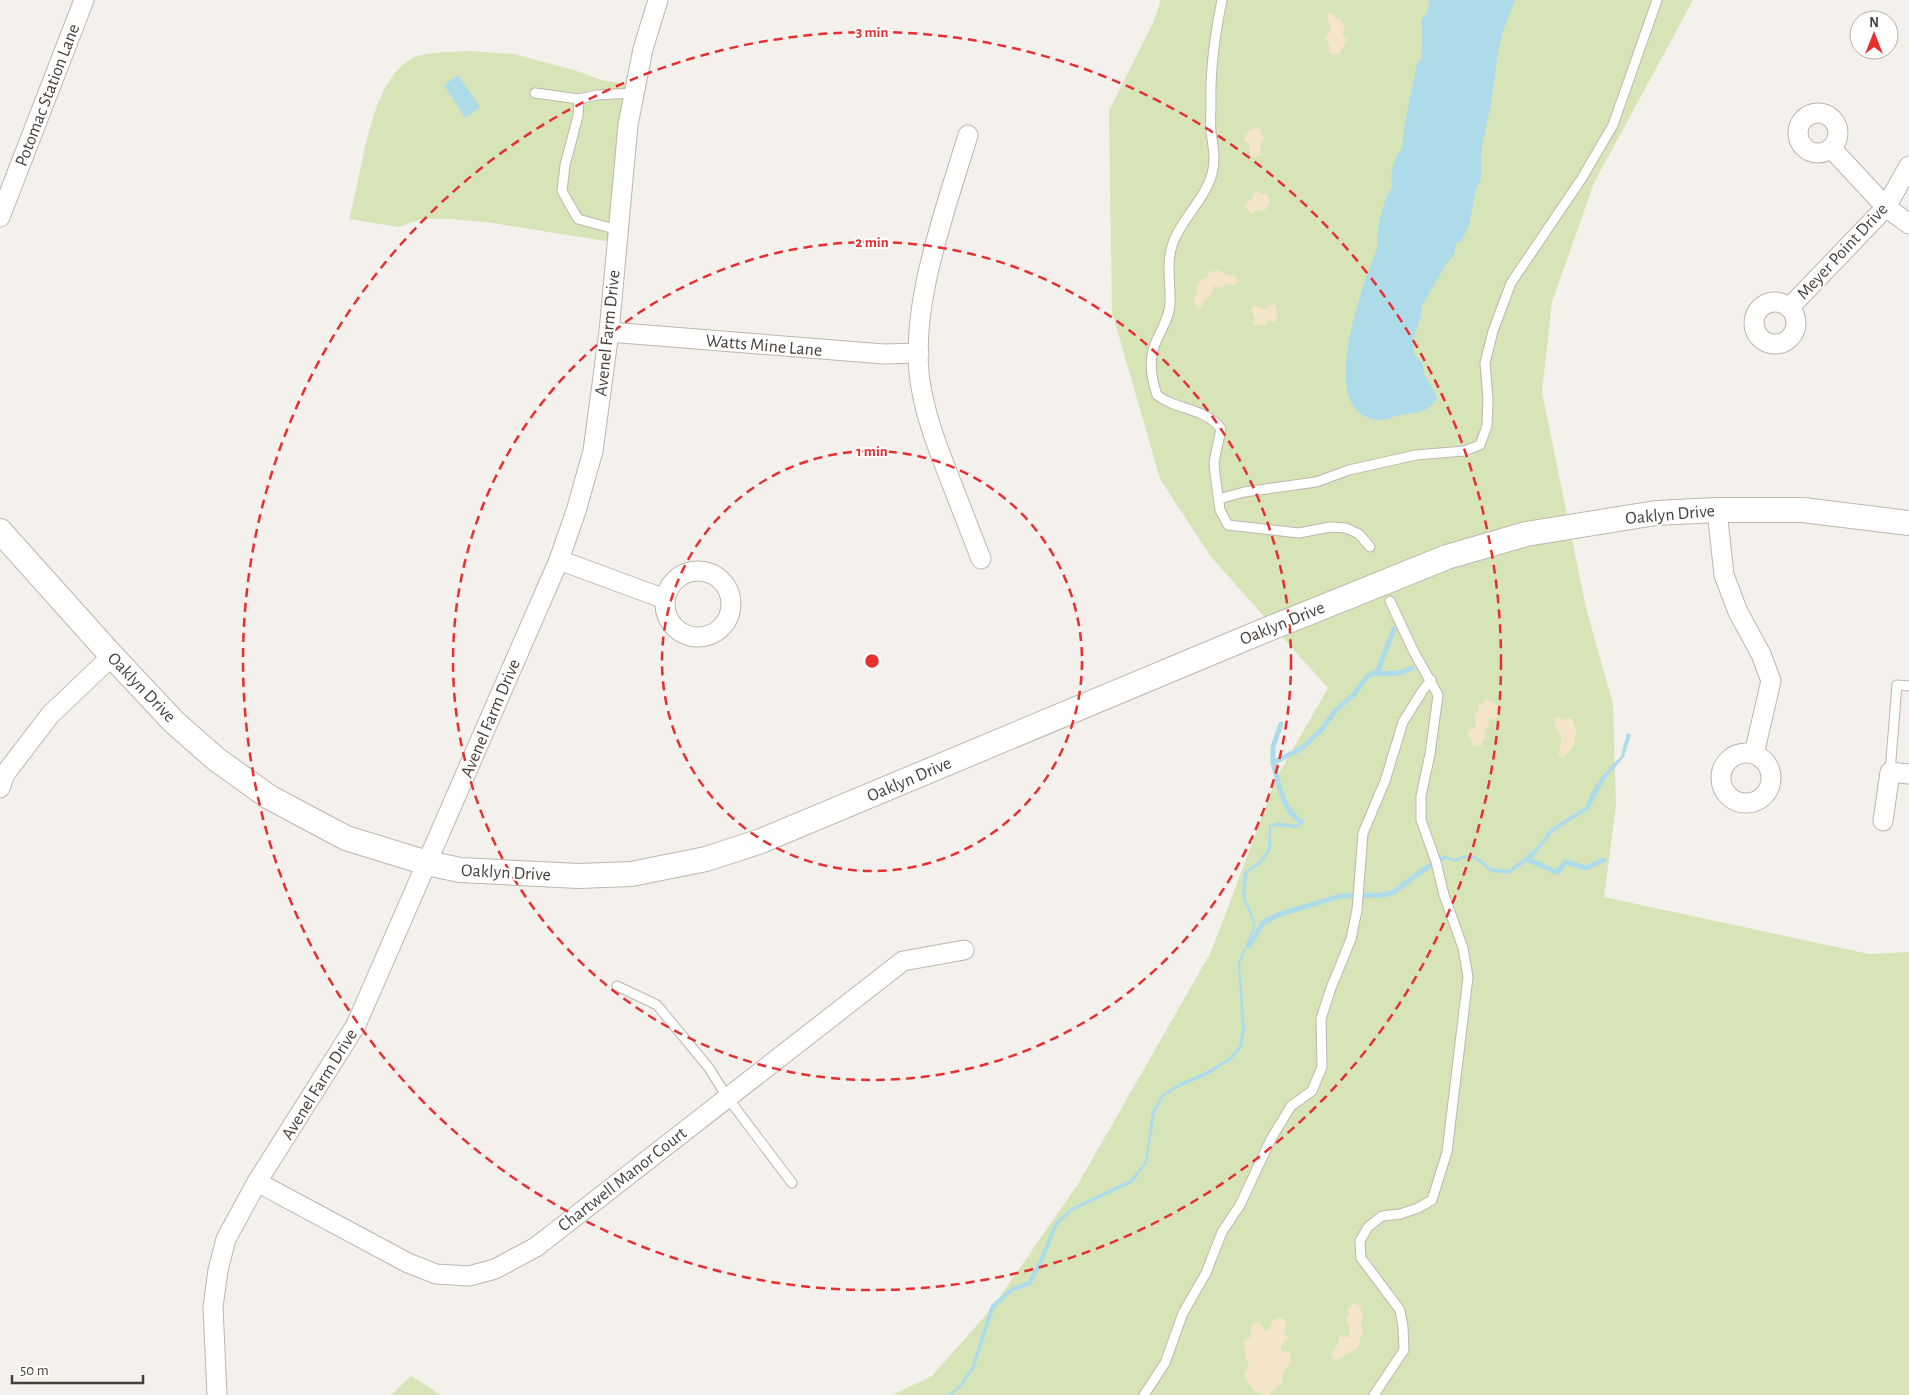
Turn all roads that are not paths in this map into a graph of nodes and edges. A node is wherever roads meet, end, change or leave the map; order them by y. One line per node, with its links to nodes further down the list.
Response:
1 (84, 0): 12 (street, Potomac Station Lane)
2 (658, 0): 6 (street, Avenel Farm Drive)
3 (1222, 0): 18 (lane)
4 (1657, 0): 18 (lane)
5 (535, 93): 7 (lane)
6 (634, 93): 7 (lane); 14 (street, Avenel Farm Drive)
7 (579, 99): 14 (lane)
8 (968, 135): 17 (street)
9 (1831, 148): 11 (street)
10 (1909, 166): 11 (street, Meyer Point Drive)
11 (1886, 207): 13 (street); 15 (street, Meyer Point Drive)
12 (0, 218)
13 (1909, 224)
14 (618, 230): 16 (street, Avenel Farm Drive)
15 (1789, 308)
16 (609, 332): 17 (street, Watts Mine Lane); 24 (street, Avenel Farm Drive)
17 (919, 353): 23 (street)
18 (1219, 499): 22 (lane)
19 (1717, 510): 20 (street, Oaklyn Drive); 30 (street); 35 (street, Oaklyn Drive)
20 (1909, 524)
21 (0, 531): 27 (street, Oaklyn Drive)
22 (1370, 547)
23 (981, 559)
24 (558, 560): 25 (street); 35 (street, Avenel Farm Drive)
25 (665, 599)
26 (1390, 601): 28 (lane)
27 (112, 656): 33 (street); 35 (street, Oaklyn Drive)
28 (1431, 680): 42 (lane); 43 (lane)
29 (1909, 686): 31 (lane)
30 (1754, 754)
31 (1890, 772): 32 (street); 34 (street)
32 (1909, 774)
33 (0, 788)
34 (1883, 821)
35 (427, 863): 39 (street, Avenel Farm Drive)
36 (964, 950): 38 (street, Chartwell Manor Court)
37 (617, 986): 38 (lane)
38 (727, 1097): 39 (street, Chartwell Manor Court); 40 (lane)
39 (258, 1182): 41 (street, Avenel Farm Drive)
40 (792, 1183)
41 (217, 1395)
42 (1144, 1395)
43 (1374, 1395)

